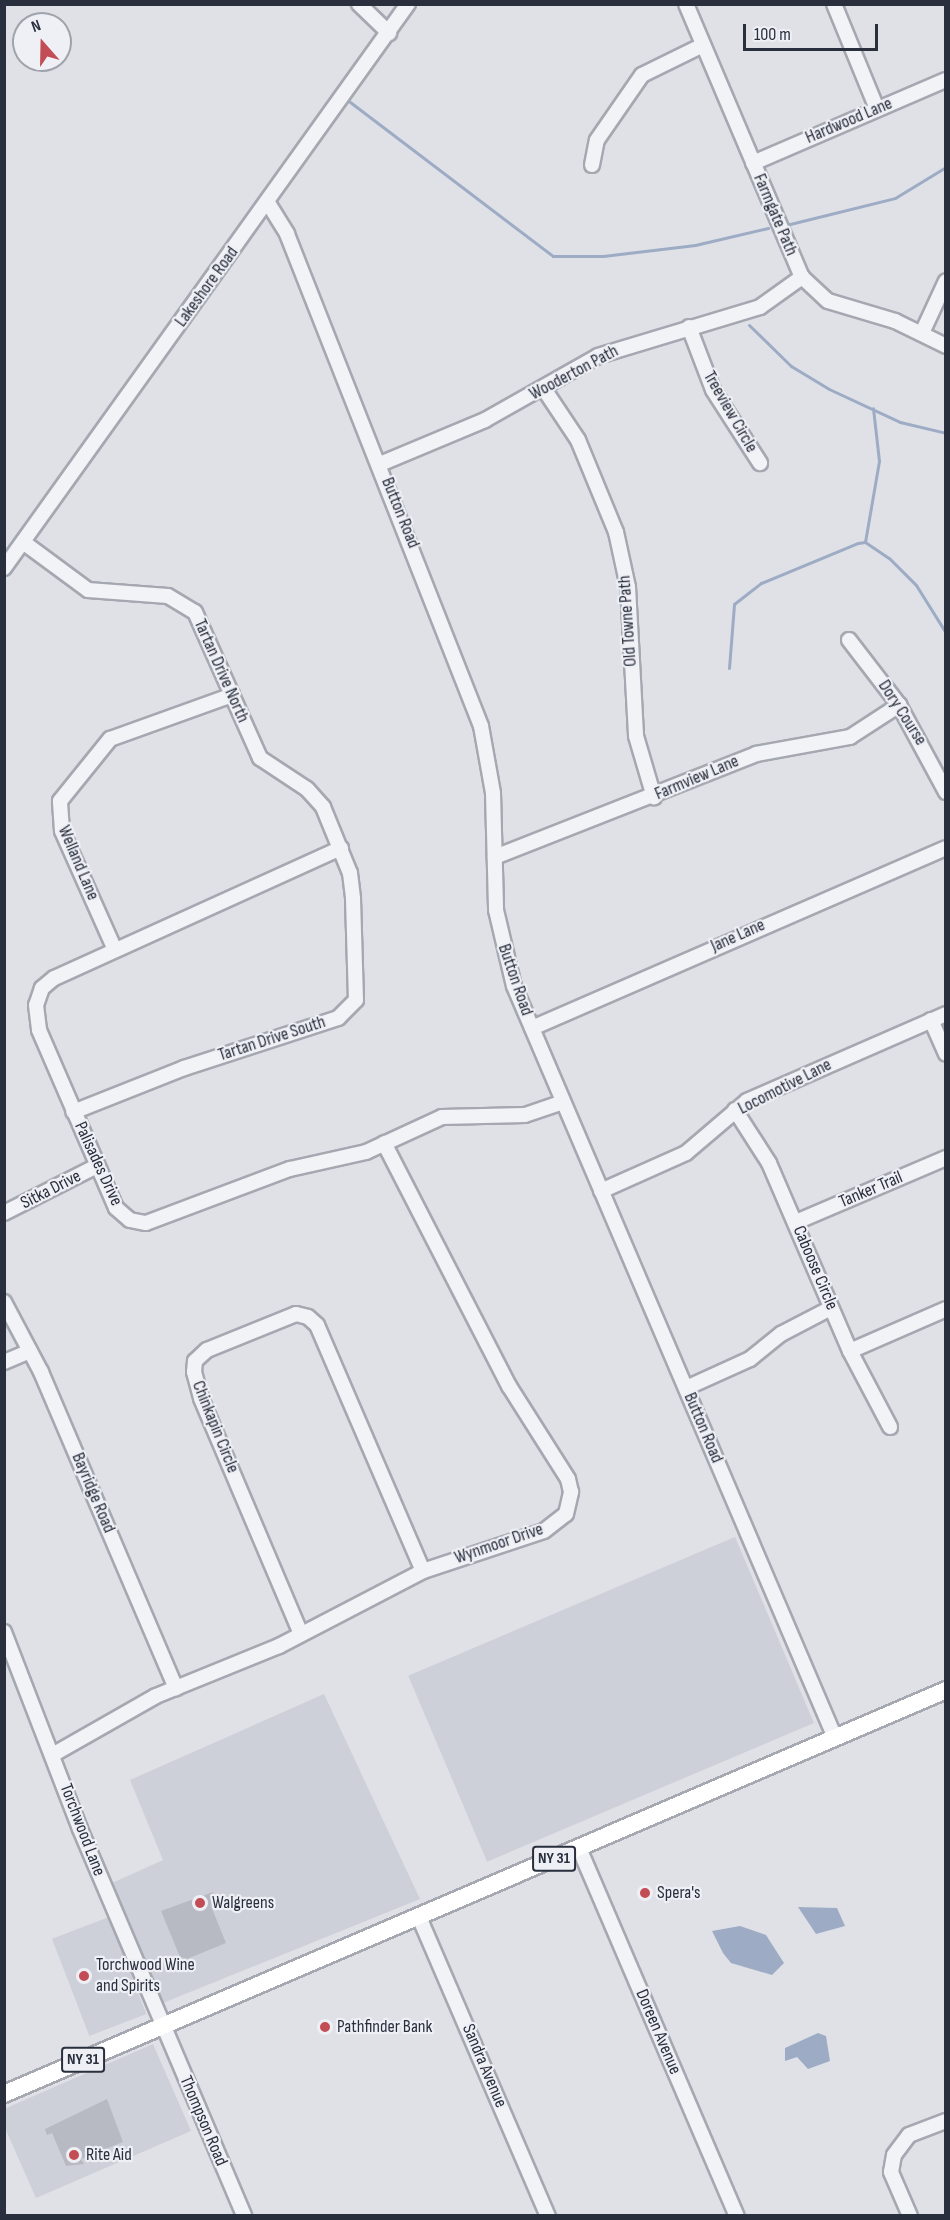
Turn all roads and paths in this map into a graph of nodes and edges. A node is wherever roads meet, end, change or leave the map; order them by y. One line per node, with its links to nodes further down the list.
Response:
1 (359, 4): 5 (street)
2 (408, 4): 5 (street, Lakeshore Road)
3 (686, 4): 6 (street, Farmgate Path)
4 (834, 4): 8 (street)
5 (389, 33): 11 (street, Lakeshore Road)
6 (703, 45): 9 (street, Farmgate Path); 10 (street)
7 (945, 81): 8 (street, Hardwood Lane)
8 (877, 109): 9 (street, Hardwood Lane)
9 (753, 163): 12 (street, Farmgate Path)
10 (592, 165)
11 (268, 203): 19 (street, Button Road); 20 (street, Lakeshore Road)
12 (802, 277): 14 (street, Wooderton Path); 15 (street, Farmgate Path)
13 (945, 281): 15 (street)
14 (688, 327): 17 (street, Wooderton Path); 18 (street, Treeview Circle)
15 (922, 333): 16 (street, Farmgate Path)
16 (945, 346)
17 (544, 388): 19 (street, Wooderton Path); 26 (street, Old Towne Path)
18 (760, 463)
19 (380, 464): 29 (street, Button Road)
20 (23, 543): 21 (street, Lakeshore Road); 23 (street, Tartan Drive North)
21 (4, 568)
22 (849, 640): 24 (street, Dory Course)
23 (232, 694): 27 (street, Tartan Drive North); 30 (street, Welland Lane)
24 (899, 705): 25 (street, Dory Course); 26 (street, Farmview Lane)
25 (945, 792)
26 (654, 797): 29 (street, Farmview Lane)
27 (341, 848): 30 (street, Palisades Drive); 37 (street, Tartan Drive South)
28 (945, 848): 33 (street, Jane Lane)
29 (495, 857): 33 (street, Button Road)
30 (115, 950): 37 (street, Palisades Drive)
31 (945, 1014): 32 (street, Locomotive Lane)
32 (931, 1020): 34 (street); 36 (street, Locomotive Lane)
33 (532, 1028): 35 (street, Button Road)
34 (945, 1054)
35 (563, 1102): 38 (street, Palisades Drive); 41 (street, Button Road)
36 (735, 1110): 41 (street, Locomotive Lane); 43 (street, Caboose Circle)
37 (73, 1112): 40 (street, Palisades Drive)
38 (384, 1143): 40 (street, Palisades Drive); 52 (street, Wynmoor Drive)
39 (945, 1158): 43 (street, Tanker Trail)
40 (97, 1166): 42 (street, Sitka Drive)
41 (602, 1191): 50 (street, Button Road)
42 (4, 1213)
43 (796, 1222): 45 (street, Caboose Circle)
44 (4, 1302): 47 (street, Bayridge Road)
45 (831, 1308): 48 (street, Caboose Circle); 50 (street)
46 (945, 1309): 48 (street)
47 (30, 1351): 49 (street); 55 (street, Bayridge Road)
48 (850, 1351): 51 (street, Caboose Circle)
49 (4, 1362)
50 (686, 1388): 57 (street, Button Road)
51 (890, 1427)
52 (423, 1571): 53 (street, Wynmoor Drive); 53 (street, Chinkapin Circle)
53 (301, 1634): 55 (street, Wynmoor Drive)
54 (5, 1635): 58 (street, Torchwood Lane)
55 (176, 1688): 58 (street, Wynmoor Drive)
56 (945, 1690): 57 (main road, NY 31)
57 (835, 1738): 59 (main road, NY 31)
58 (54, 1754): 61 (street, Torchwood Lane)
59 (579, 1848): 60 (main road, NY 31); 66 (street, Doreen Avenue)
60 (419, 1917): 61 (main road, NY 31); 65 (street, Sandra Avenue)
61 (162, 2026): 62 (main road, NY 31); 64 (street, Thompson Road)
62 (4, 2094)
63 (945, 2121): 67 (street)
64 (244, 2216)
65 (548, 2216)
66 (737, 2216)
67 (910, 2216)

